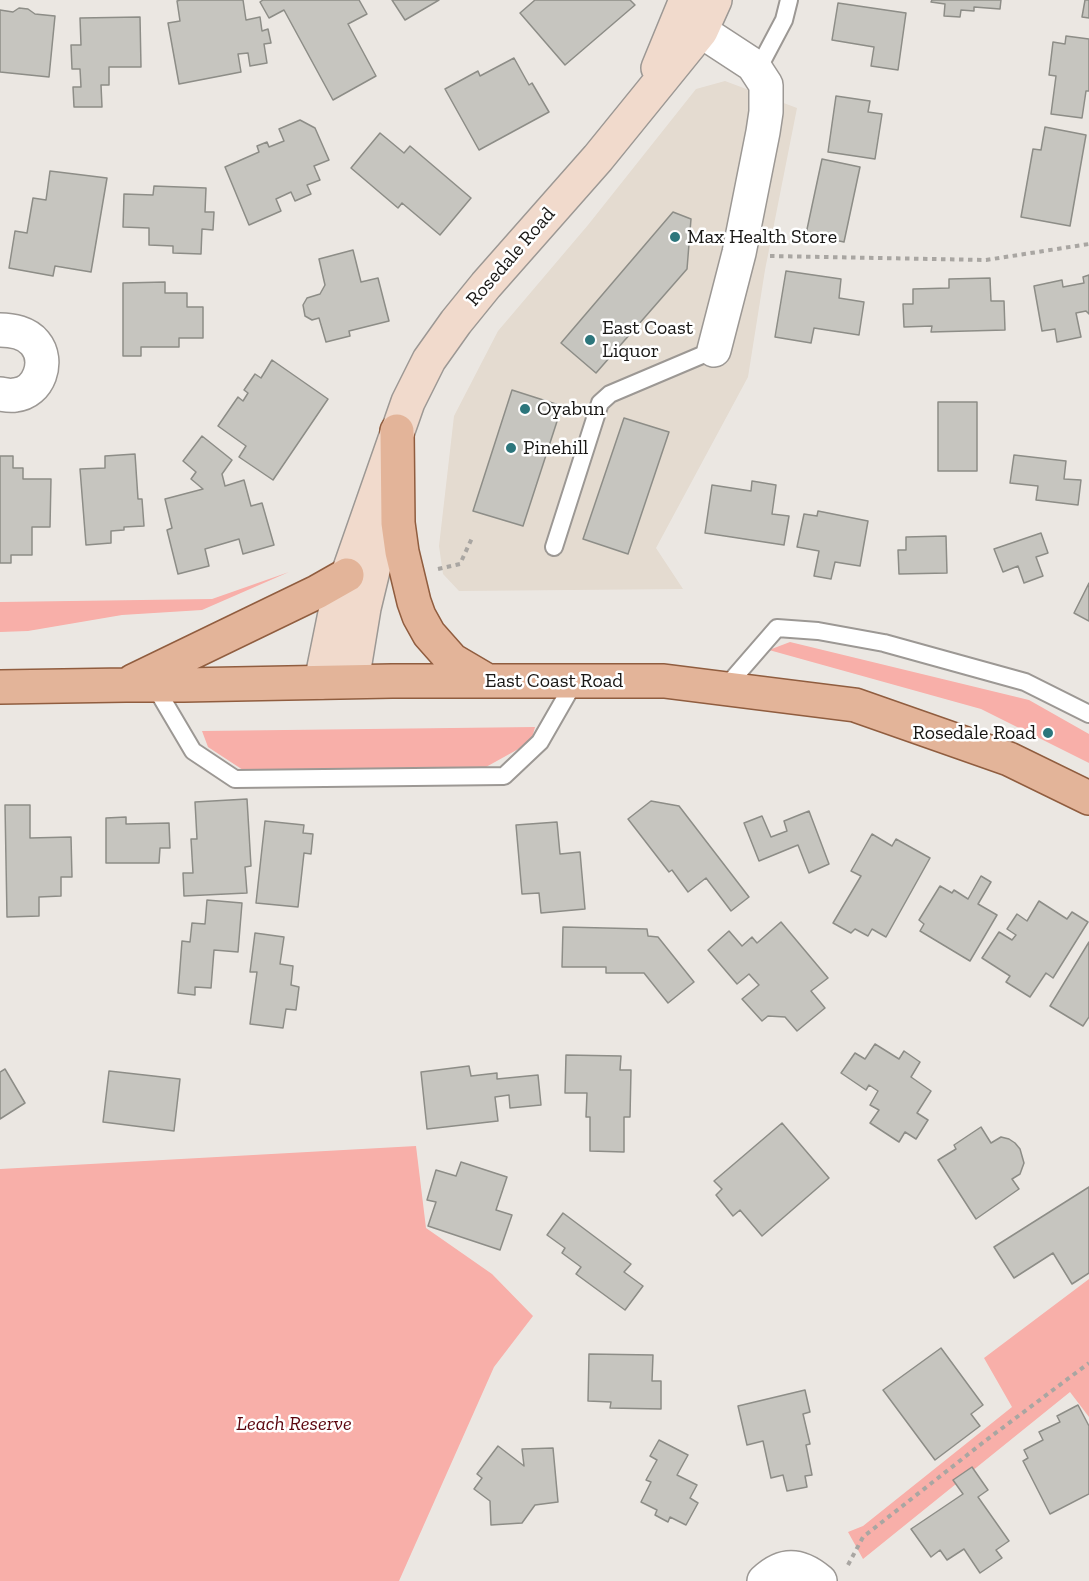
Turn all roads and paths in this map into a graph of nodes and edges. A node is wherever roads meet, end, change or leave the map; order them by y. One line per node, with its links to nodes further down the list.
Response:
1 (716, 0): 3 (main road, Rosedale Road)
2 (789, 0): 4 (lane)
3 (689, 16): 4 (street); 10 (main road, Rosedale Road)
4 (757, 71): 6 (street)
5 (1089, 244): 6 (path)
6 (739, 253): 8 (street)
7 (0, 330): 9 (street)
8 (714, 350): 12 (lane)
9 (0, 394)
10 (398, 431): 14 (main road, Rosedale Road); 15 (main road); 17 (main road, Rosedale Road)
11 (472, 538): 13 (path)
12 (554, 547)
13 (448, 567)
14 (347, 575): 17 (main road, Rosedale Road); 18 (main road)
15 (486, 680): 16 (main road, East Coast Road); 17 (main road, East Coast Road)
16 (575, 681): 18 (lane); 20 (main road, East Coast Road)
17 (336, 682): 18 (main road, East Coast Road)
18 (140, 685): 19 (main road, East Coast Road)
19 (0, 687)
20 (724, 689): 21 (lane); 22 (main road, East Coast Road)
21 (1089, 714)
22 (1089, 798)
23 (1089, 1362): 24 (path)
24 (833, 1576): 25 (street)
25 (764, 1581)

